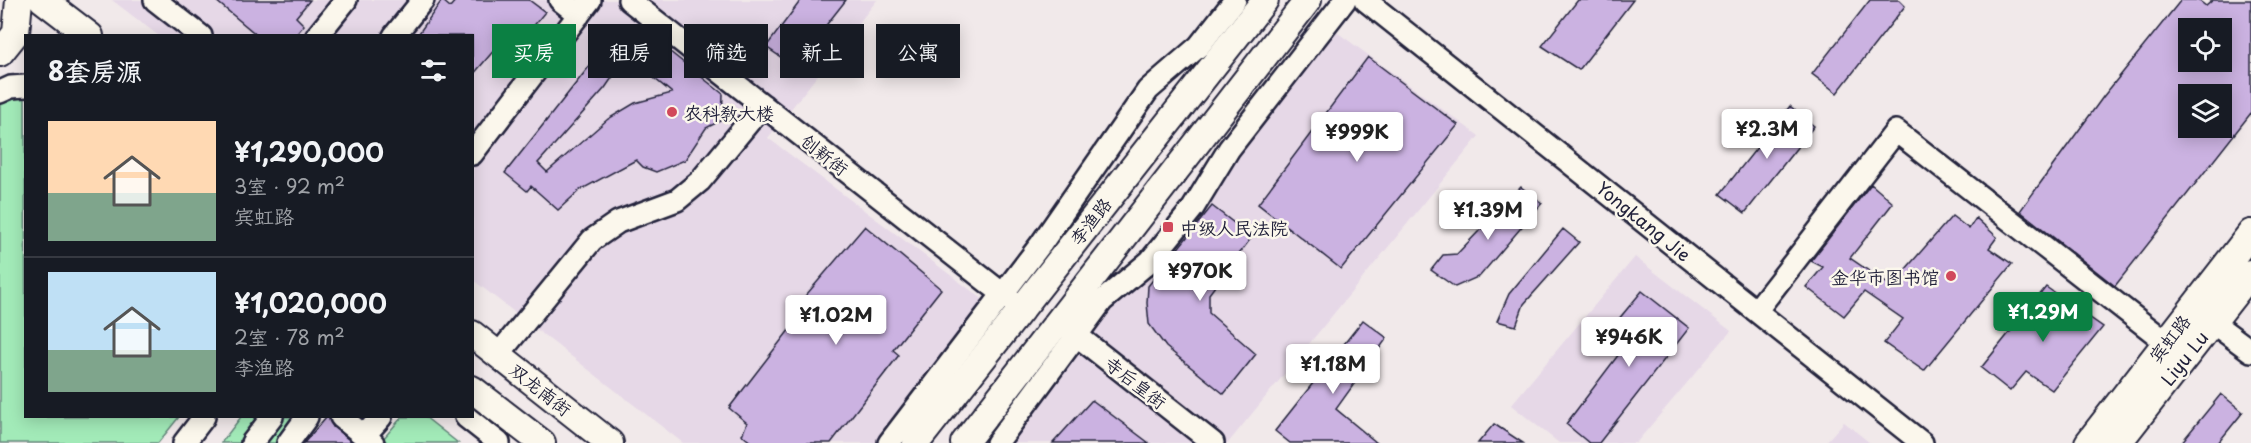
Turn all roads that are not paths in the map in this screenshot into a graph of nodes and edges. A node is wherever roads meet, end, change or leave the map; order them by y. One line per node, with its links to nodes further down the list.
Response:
1 (7, 0): 15 (main road)
2 (19, 0): 16 (main road)
3 (43, 0): 17 (main road)
4 (155, 0): 18 (street)
5 (346, 0): 19 (street)
6 (423, 0): 20 (street)
7 (560, 0): 14 (street)
8 (629, 0): 24 (street, 创新街)
9 (1235, 0): 28 (street)
10 (1266, 0): 28 (main road, 李渔路)
11 (1308, 0): 31 (main road, 李渔路)
12 (1345, 0): 31 (street)
13 (1365, 0): 29 (street, Yongkang Jie)
14 (585, 8): 25 (street)
15 (0, 10)
16 (14, 32): 21 (main road)
17 (87, 34)
18 (198, 34)
19 (319, 34)
20 (396, 34)
21 (0, 53)
22 (24, 86): 23 (street)
23 (0, 92)
24 (763, 105): 28 (street, 创新街); 35 (street)
25 (474, 151)
26 (2251, 233): 33 (main road, 宾虹路)
27 (2251, 273): 30 (main road, Liyu Lu)
28 (1012, 301): 50 (street); 51 (main road, 李渔路)
29 (1756, 311): 33 (street); 55 (street, Yongkang Jie)
30 (2212, 322): 34 (street); 57 (main road, Liyu Lu)
31 (1068, 329): 52 (main road, 李渔路); 53 (street); 54 (street, 寺后皇街)
32 (474, 336): 35 (main road, 双龙南街)
33 (2166, 342): 56 (main road, 宾虹路)
34 (2251, 351)
35 (498, 355): 49 (main road, 双龙南街)
36 (474, 391): 48 (main road)
37 (203, 418): 44 (street)
38 (271, 418): 45 (street)
39 (306, 418): 46 (street)
40 (342, 418): 43 (street)
41 (380, 418): 43 (street)
42 (467, 418): 47 (street)
43 (368, 440)
44 (184, 443)
45 (252, 443)
46 (288, 443)
47 (499, 443)
48 (542, 443)
49 (610, 443)
50 (889, 443)
51 (916, 443)
52 (964, 443)
53 (997, 443)
54 (1213, 443)
55 (1922, 443)
56 (2088, 443)
57 (2118, 443)

